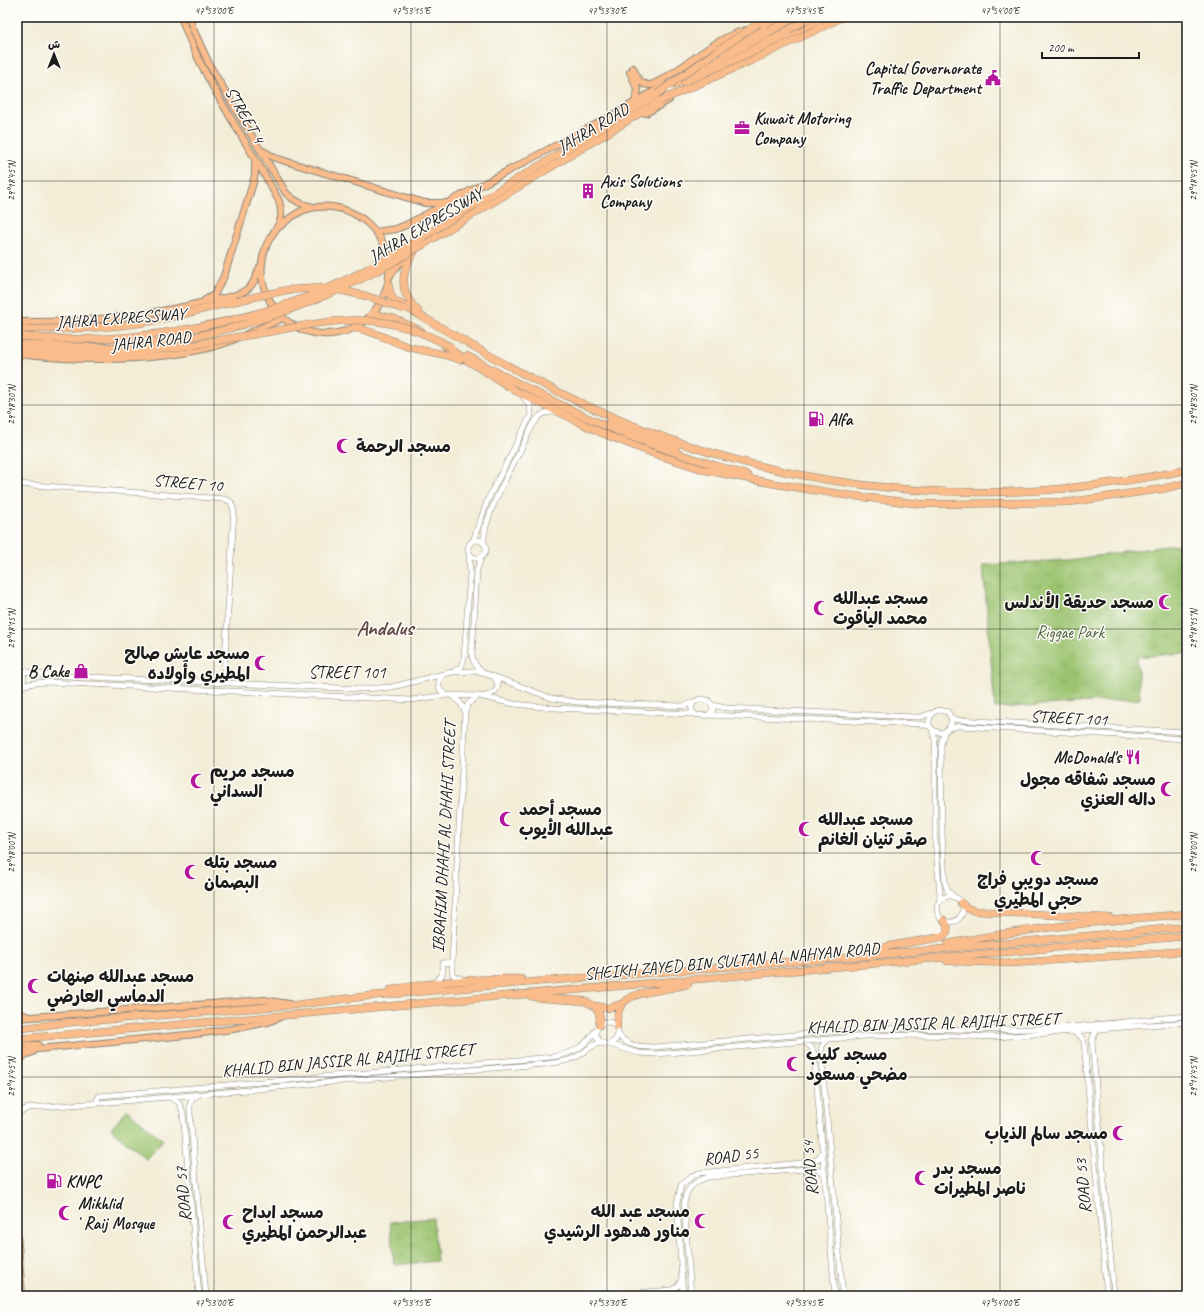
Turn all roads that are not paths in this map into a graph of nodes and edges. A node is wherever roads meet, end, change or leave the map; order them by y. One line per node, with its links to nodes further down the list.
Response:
1 (181, 17): 15 (main road, STREET 4)
2 (190, 17): 14 (main road, STREET 4)
3 (768, 17): 12 (highway, bridge)
4 (786, 17): 9 (main road, JAHRA ROAD)
5 (796, 17): 12 (highway, JAHRA EXPRESSWAY, bridge)
6 (812, 17): 12 (highway, JAHRA EXPRESSWAY, bridge)
7 (843, 17): 12 (highway, bridge)
8 (825, 18): 10 (highway)
9 (777, 20): 11 (main road, JAHRA ROAD); 11 (highway, bridge); 13 (main road)
10 (770, 44): 22 (main road, JAHRA ROAD)
11 (726, 49): 13 (main road, JAHRA ROAD)
12 (658, 98): 34 (highway, JAHRA EXPRESSWAY, bridge); 35 (highway, JAHRA EXPRESSWAY, bridge)
13 (635, 102): 18 (main road, JAHRA ROAD)
14 (260, 148): 16 (main road, STREET 4); 18 (main road)
15 (255, 159): 17 (main road, STREET 4); 25 (main road)
16 (272, 169): 17 (main road); 19 (main road, STREET 4)
17 (264, 174): 20 (main road, STREET 4)
18 (448, 202): 21 (main road, JAHRA ROAD)
19 (314, 208): 20 (main road); 21 (main road)
20 (279, 226): 23 (main road)
21 (376, 232): 24 (main road)
22 (414, 252): 24 (main road, JAHRA ROAD); 29 (highway)
23 (262, 264): 25 (main road, JAHRA ROAD); 28 (main road)
24 (389, 280): 26 (highway); 27 (main road)
25 (195, 305): 31 (main road, JAHRA ROAD)
26 (404, 308): 29 (highway); 30 (highway); 33 (highway, bridge); 43 (highway)
27 (372, 314): 30 (highway); 32 (main road)
28 (283, 318): 32 (main road); 37 (main road, JAHRA ROAD)
29 (425, 318): 43 (highway)
30 (397, 319): 38 (highway)
31 (17, 322)
32 (354, 328): 38 (highway)
33 (17, 329)
34 (17, 336)
35 (17, 344)
36 (17, 348): 47 (highway, bridge)
37 (17, 354)
38 (473, 365): 39 (highway)
39 (516, 391): 40 (highway); 41 (street)
40 (559, 412): 42 (street); 47 (highway)
41 (523, 431): 42 (street); 50 (street)
42 (528, 435): 51 (street)
43 (743, 463): 44 (highway)
44 (1187, 470)
45 (1187, 483): 49 (highway)
46 (17, 484): 58 (street, STREET 10)
47 (782, 486): 49 (highway)
48 (1187, 487): 49 (highway)
49 (1162, 489)
50 (473, 541): 51 (street); 52 (street)
51 (484, 543): 53 (street)
52 (469, 553): 53 (street); 55 (street)
53 (480, 558): 56 (street)
54 (18, 669): 60 (street, STREET 101); 64 (street)
55 (452, 672): 56 (street, STREET 101); 57 (street, STREET 101)
56 (483, 673): 59 (street, STREET 101)
57 (445, 674): 66 (street, STREET 101); 67 (street)
58 (224, 675): 61 (street); 62 (street)
59 (494, 676): 70 (street, IBRAHIM DHAHI AL DHAHI STREET); 72 (street, STREET 101)
60 (109, 678): 61 (street, STREET 101); 63 (street)
61 (219, 682): 62 (street, STREET 101)
62 (229, 683): 65 (street, STREET 101)
63 (108, 685): 64 (street, STREET 101); 69 (street, STREET 101)
64 (18, 688)
65 (331, 688): 66 (street, STREET 101); 69 (street)
66 (351, 689): 71 (street)
67 (446, 695): 68 (street, STREET 101); 71 (street, STREET 101)
68 (453, 695): 70 (street, STREET 101); 78 (street, IBRAHIM DHAHI AL DHAHI STREET)
69 (330, 696): 71 (street, STREET 101)
70 (482, 696): 76 (street, STREET 101); 78 (street, IBRAHIM DHAHI AL DHAHI STREET)
71 (349, 697)
72 (594, 702): 73 (street, STREET 101); 76 (street)
73 (614, 703): 74 (street, STREET 101); 77 (street)
74 (692, 703): 75 (street); 82 (street)
75 (712, 705): 79 (street); 83 (street)
76 (592, 709): 77 (street, STREET 101)
77 (613, 710): 82 (street, STREET 101)
78 (465, 712): 107 (street, IBRAHIM DHAHI AL DHAHI STREET)
79 (797, 712): 80 (street); 85 (street)
80 (814, 712): 81 (street); 86 (street)
81 (932, 713): 84 (street); 87 (street)
82 (693, 714): 83 (street)
83 (708, 715): 85 (street)
84 (951, 718): 88 (street); 90 (street, STREET 101)
85 (796, 719): 86 (street)
86 (812, 720): 87 (street)
87 (930, 727): 89 (street); 93 (street)
88 (949, 728): 89 (street); 91 (street, STREET 101)
89 (944, 732): 92 (street)
90 (1187, 732)
91 (1187, 739)
92 (954, 896): 93 (street); 94 (street)
93 (939, 902): 97 (street)
94 (961, 903): 96 (highway); 97 (street)
95 (1186, 914): 96 (highway)
96 (1132, 919): 101 (highway)
97 (944, 920): 104 (highway)
98 (1187, 927): 101 (highway, SHEIKH ZAYED BIN SULTAN AL NAHYAN ROAD)
99 (1187, 936): 106 (highway, SHEIKH ZAYED BIN SULTAN AL NAHYAN ROAD)
100 (1187, 947): 103 (highway)
101 (914, 951): 104 (highway, SHEIKH ZAYED BIN SULTAN AL NAHYAN ROAD)
102 (1187, 951): 103 (highway)
103 (1158, 954): 105 (highway); 106 (highway)
104 (864, 956): 110 (highway, SHEIKH ZAYED BIN SULTAN AL NAHYAN ROAD)
105 (1187, 956)
106 (915, 960): 108 (highway, SHEIKH ZAYED BIN SULTAN AL NAHYAN ROAD)
107 (452, 962): 109 (street); 111 (street)
108 (720, 978): 112 (highway, SHEIKH ZAYED BIN SULTAN AL NAHYAN ROAD); 114 (highway)
109 (466, 980): 110 (highway); 111 (highway)
110 (557, 980): 113 (highway, SHEIKH ZAYED BIN SULTAN AL NAHYAN ROAD)
111 (433, 983): 113 (highway)
112 (523, 994): 116 (highway); 121 (highway, SHEIKH ZAYED BIN SULTAN AL NAHYAN ROAD)
113 (369, 996): 115 (highway, SHEIKH ZAYED BIN SULTAN AL NAHYAN ROAD)
114 (621, 1004): 116 (highway); 127 (highway)
115 (294, 1005): 117 (main road, SHEIKH ZAYED BIN SULTAN AL NAHYAN ROAD); 130 (highway, SHEIKH ZAYED BIN SULTAN AL NAHYAN ROAD, bridge)
116 (595, 1006): 126 (highway)
117 (102, 1012): 120 (main road, SHEIKH ZAYED BIN SULTAN AL NAHYAN ROAD); 130 (main road)
118 (17, 1013): 120 (main road)
119 (1187, 1016): 122 (street, KHALID BIN JASSIR AL RAJIHI STREET)
120 (33, 1017): 123 (main road, SHEIKH ZAYED BIN SULTAN AL NAHYAN ROAD)
121 (280, 1017): 139 (highway, SHEIKH ZAYED BIN SULTAN AL NAHYAN ROAD, bridge); 143 (main road, SHEIKH ZAYED BIN SULTAN AL NAHYAN ROAD)
122 (1175, 1017): 125 (street); 131 (street, KHALID BIN JASSIR AL RAJIHI STREET)
123 (17, 1018)
124 (1187, 1022): 125 (street, KHALID BIN JASSIR AL RAJIHI STREET)
125 (1174, 1023): 132 (street, KHALID BIN JASSIR AL RAJIHI STREET)
126 (598, 1027): 127 (street); 145 (street); 156 (street, KHALID BIN JASSIR AL RAJIHI STREET)
127 (617, 1027): 135 (street)
128 (899, 1028): 129 (street, KHALID BIN JASSIR AL RAJIHI STREET); 136 (street); 140 (street, KHALID BIN JASSIR AL RAJIHI STREET)
129 (919, 1028): 131 (street, KHALID BIN JASSIR AL RAJIHI STREET); 137 (street)
130 (17, 1029)
131 (996, 1030): 138 (street)
132 (1098, 1030): 133 (street, KHALID BIN JASSIR AL RAJIHI STREET); 148 (street, ROAD 53)
133 (1072, 1032): 138 (street, KHALID BIN JASSIR AL RAJIHI STREET); 150 (street)
134 (17, 1035): 143 (main road)
135 (619, 1035): 141 (street, KHALID BIN JASSIR AL RAJIHI STREET); 146 (street)
136 (895, 1035): 137 (street, KHALID BIN JASSIR AL RAJIHI STREET); 142 (street, KHALID BIN JASSIR AL RAJIHI STREET)
137 (920, 1035): 138 (street, KHALID BIN JASSIR AL RAJIHI STREET)
138 (997, 1037)
139 (17, 1039)
140 (744, 1039): 141 (street, KHALID BIN JASSIR AL RAJIHI STREET); 147 (street)
141 (734, 1040): 149 (street)
142 (827, 1040): 144 (street, KHALID BIN JASSIR AL RAJIHI STREET); 154 (street, ROAD 54)
143 (108, 1041): 151 (main road, SHEIKH ZAYED BIN SULTAN AL NAHYAN ROAD)
144 (804, 1041): 147 (street, KHALID BIN JASSIR AL RAJIHI STREET); 153 (street, ROAD 54)
145 (602, 1043): 146 (street); 158 (street, KHALID BIN JASSIR AL RAJIHI STREET)
146 (609, 1044): 149 (street, KHALID BIN JASSIR AL RAJIHI STREET)
147 (744, 1046): 149 (street, KHALID BIN JASSIR AL RAJIHI STREET)
148 (1092, 1046): 150 (street); 168 (street, ROAD 53)
149 (735, 1047)
150 (1085, 1047): 169 (street, ROAD 53)
151 (42, 1049): 152 (main road, SHEIKH ZAYED BIN SULTAN AL NAHYAN ROAD); 155 (main road)
152 (17, 1051)
153 (814, 1058): 154 (street); 166 (street, ROAD 54)
154 (822, 1058): 187 (street, ROAD 54)
155 (17, 1063)
156 (398, 1070): 157 (street, KHALID BIN JASSIR AL RAJIHI STREET); 158 (street)
157 (387, 1071): 159 (street); 162 (street, KHALID BIN JASSIR AL RAJIHI STREET)
158 (398, 1076): 159 (street, KHALID BIN JASSIR AL RAJIHI STREET)
159 (388, 1077): 160 (street, KHALID BIN JASSIR AL RAJIHI STREET)
160 (200, 1094): 161 (street, KHALID BIN JASSIR AL RAJIHI STREET); 163 (street, ROAD 57)
161 (170, 1097): 162 (street, KHALID BIN JASSIR AL RAJIHI STREET); 164 (street)
162 (98, 1103): 165 (street, KHALID BIN JASSIR AL RAJIHI STREET)
163 (190, 1112): 164 (street); 182 (street, ROAD 57)
164 (183, 1113): 181 (street, ROAD 57)
165 (17, 1114)
166 (822, 1151): 167 (street); 171 (street, ROAD 54)
167 (808, 1162): 170 (street); 175 (street, ROAD 55)
168 (1104, 1166): 169 (street); 172 (street, ROAD 53)
169 (1096, 1167): 173 (street, ROAD 53)
170 (807, 1168): 171 (street, ROAD 55); 174 (street, ROAD 55)
171 (824, 1174): 188 (street, ROAD 54)
172 (1104, 1177): 173 (street); 197 (street, ROAD 53)
173 (1096, 1179): 196 (street, ROAD 53)
174 (686, 1231): 175 (street); 177 (street, ROAD 55)
175 (679, 1232): 178 (street, ROAD 55)
176 (17, 1233): 179 (main road)
177 (686, 1239): 178 (street); 195 (street, ROAD 55)
178 (679, 1240): 180 (street, ROAD 55)
179 (18, 1246): 183 (main road)
180 (682, 1279): 186 (street); 194 (street, ROAD 55)
181 (198, 1280): 182 (street); 185 (street, ROAD 57)
182 (204, 1280): 184 (street, ROAD 57)
183 (21, 1282): 189 (main road); 190 (main road)
184 (205, 1286): 185 (street); 192 (street, ROAD 57)
185 (198, 1287): 191 (street, ROAD 57)
186 (668, 1293): 193 (street)
187 (842, 1293): 188 (street)
188 (835, 1294)
189 (22, 1296)
190 (28, 1296)
191 (199, 1296)
192 (206, 1296)
193 (598, 1296)
194 (683, 1296)
195 (691, 1296)
196 (1107, 1296)
197 (1114, 1296)

